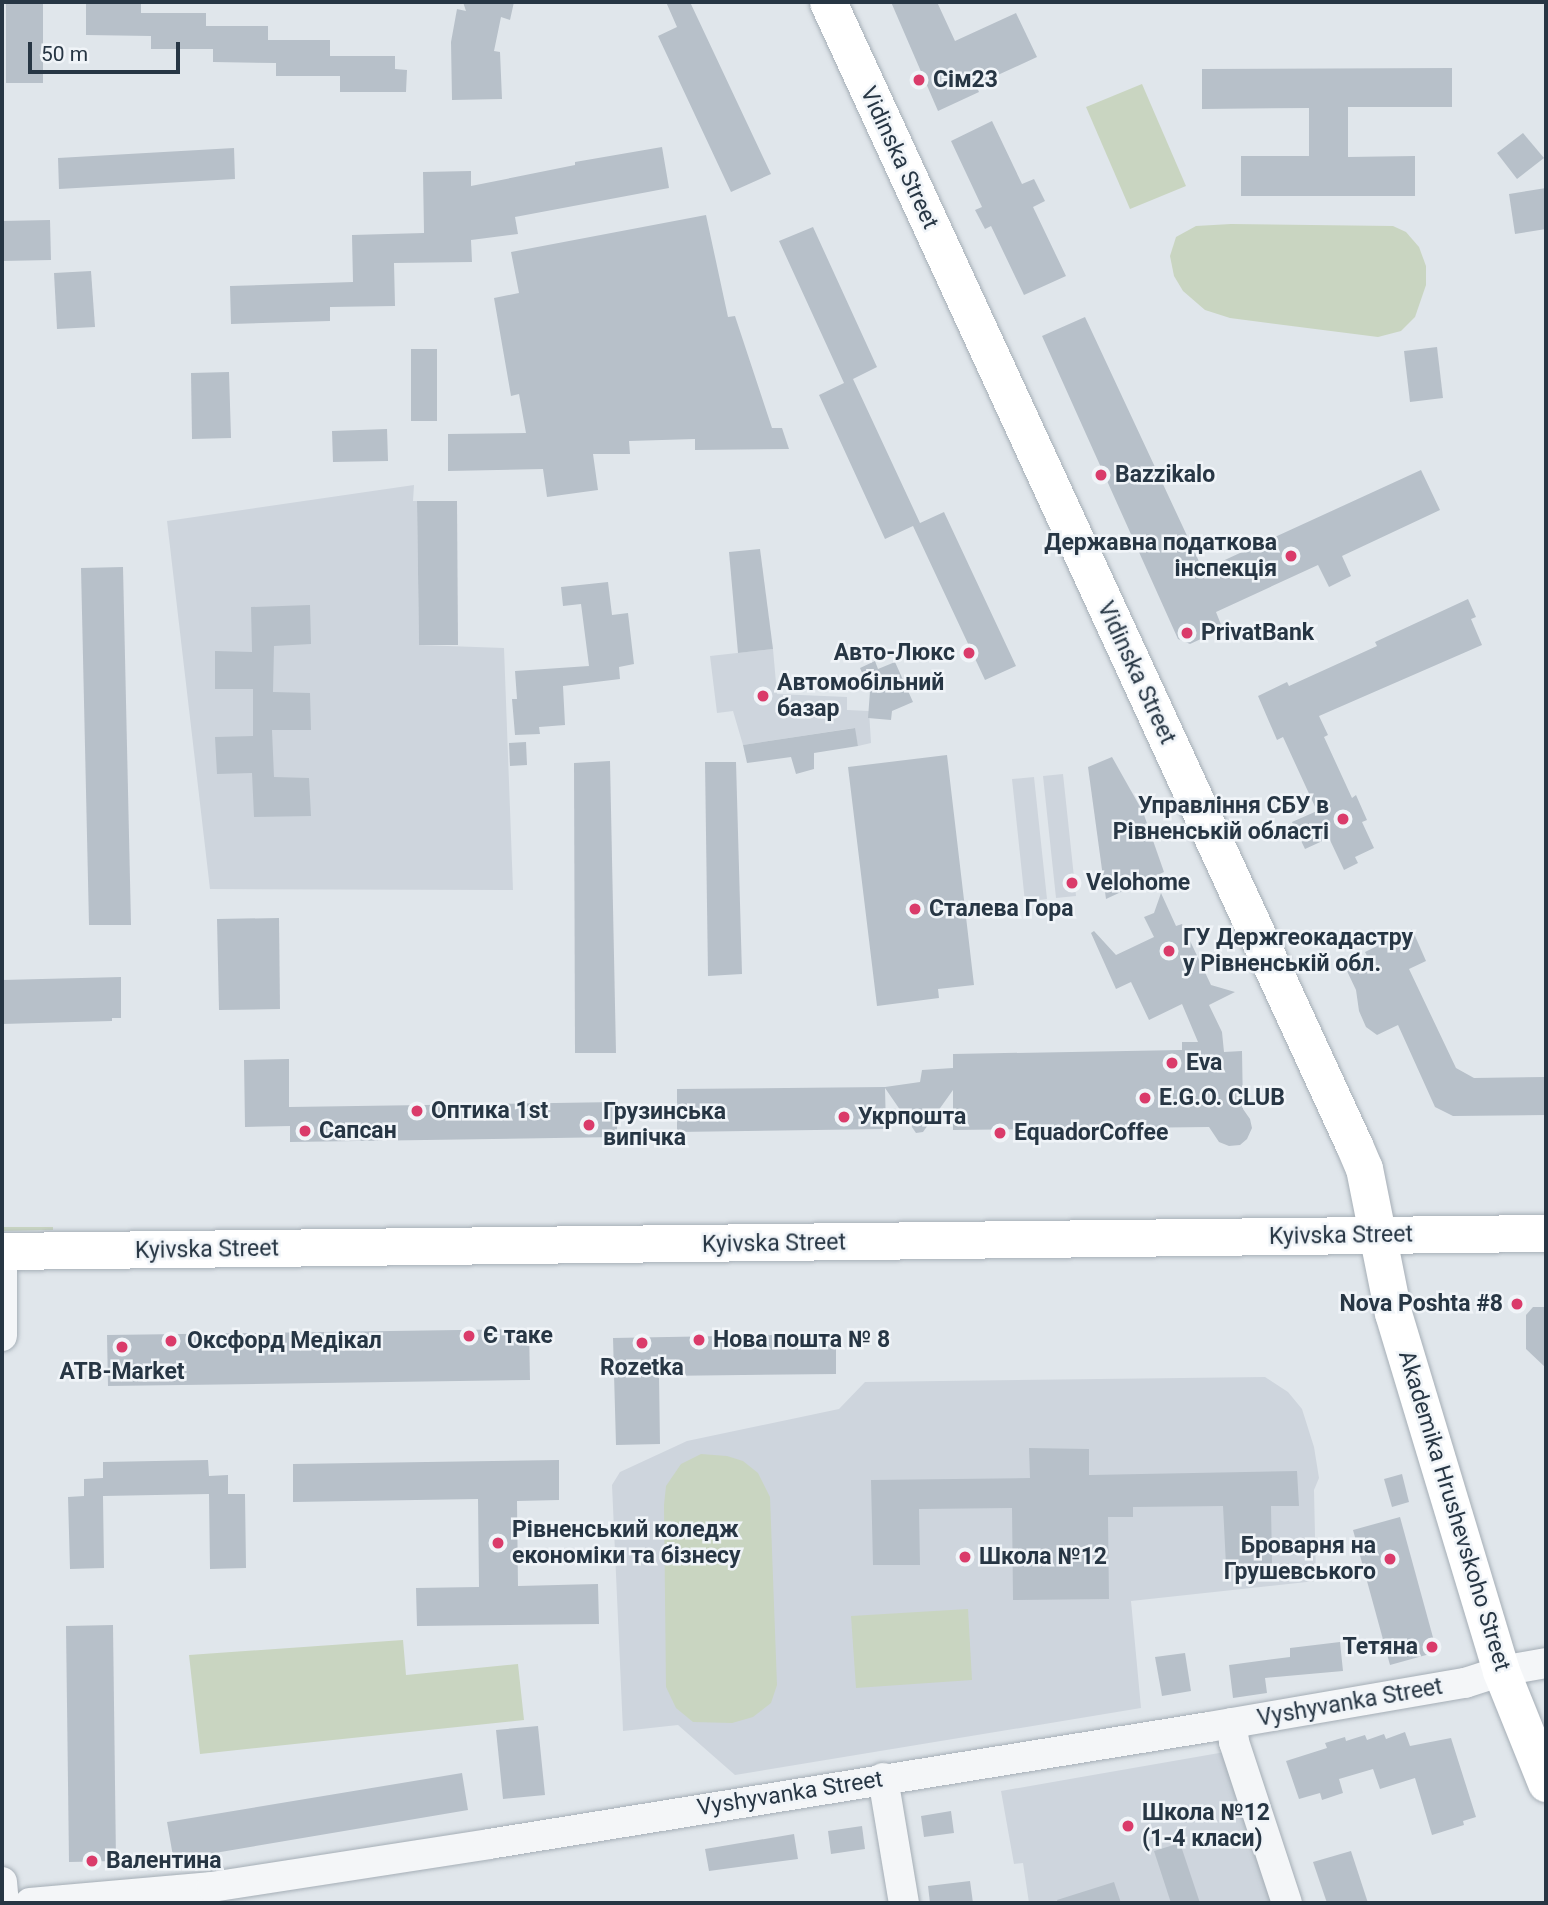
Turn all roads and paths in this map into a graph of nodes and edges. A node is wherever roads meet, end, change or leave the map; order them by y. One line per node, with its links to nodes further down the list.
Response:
1 (828, 2): 3 (main road, Vidinska Street)
2 (1546, 1233): 3 (main road, Kyivska Street)
3 (1377, 1235): 4 (main road, Kyivska Street); 7 (main road, Akademika Hrushevskoho Street)
4 (2, 1251): 5 (street)
5 (2, 1336)
6 (1546, 1663): 7 (street, Vyshyvanka Street)
7 (1502, 1671): 8 (street, Vyshyvanka Street); 10 (main road, Akademika Hrushevskoho Street)
8 (1232, 1723): 9 (street, Vyshyvanka Street); 15 (street)
9 (883, 1778): 13 (street, Vyshyvanka Street); 14 (street)
10 (1546, 1783)
11 (2, 1882): 12 (street)
12 (4, 1903)
13 (30, 1903)
14 (904, 1903)
15 (1287, 1903)

